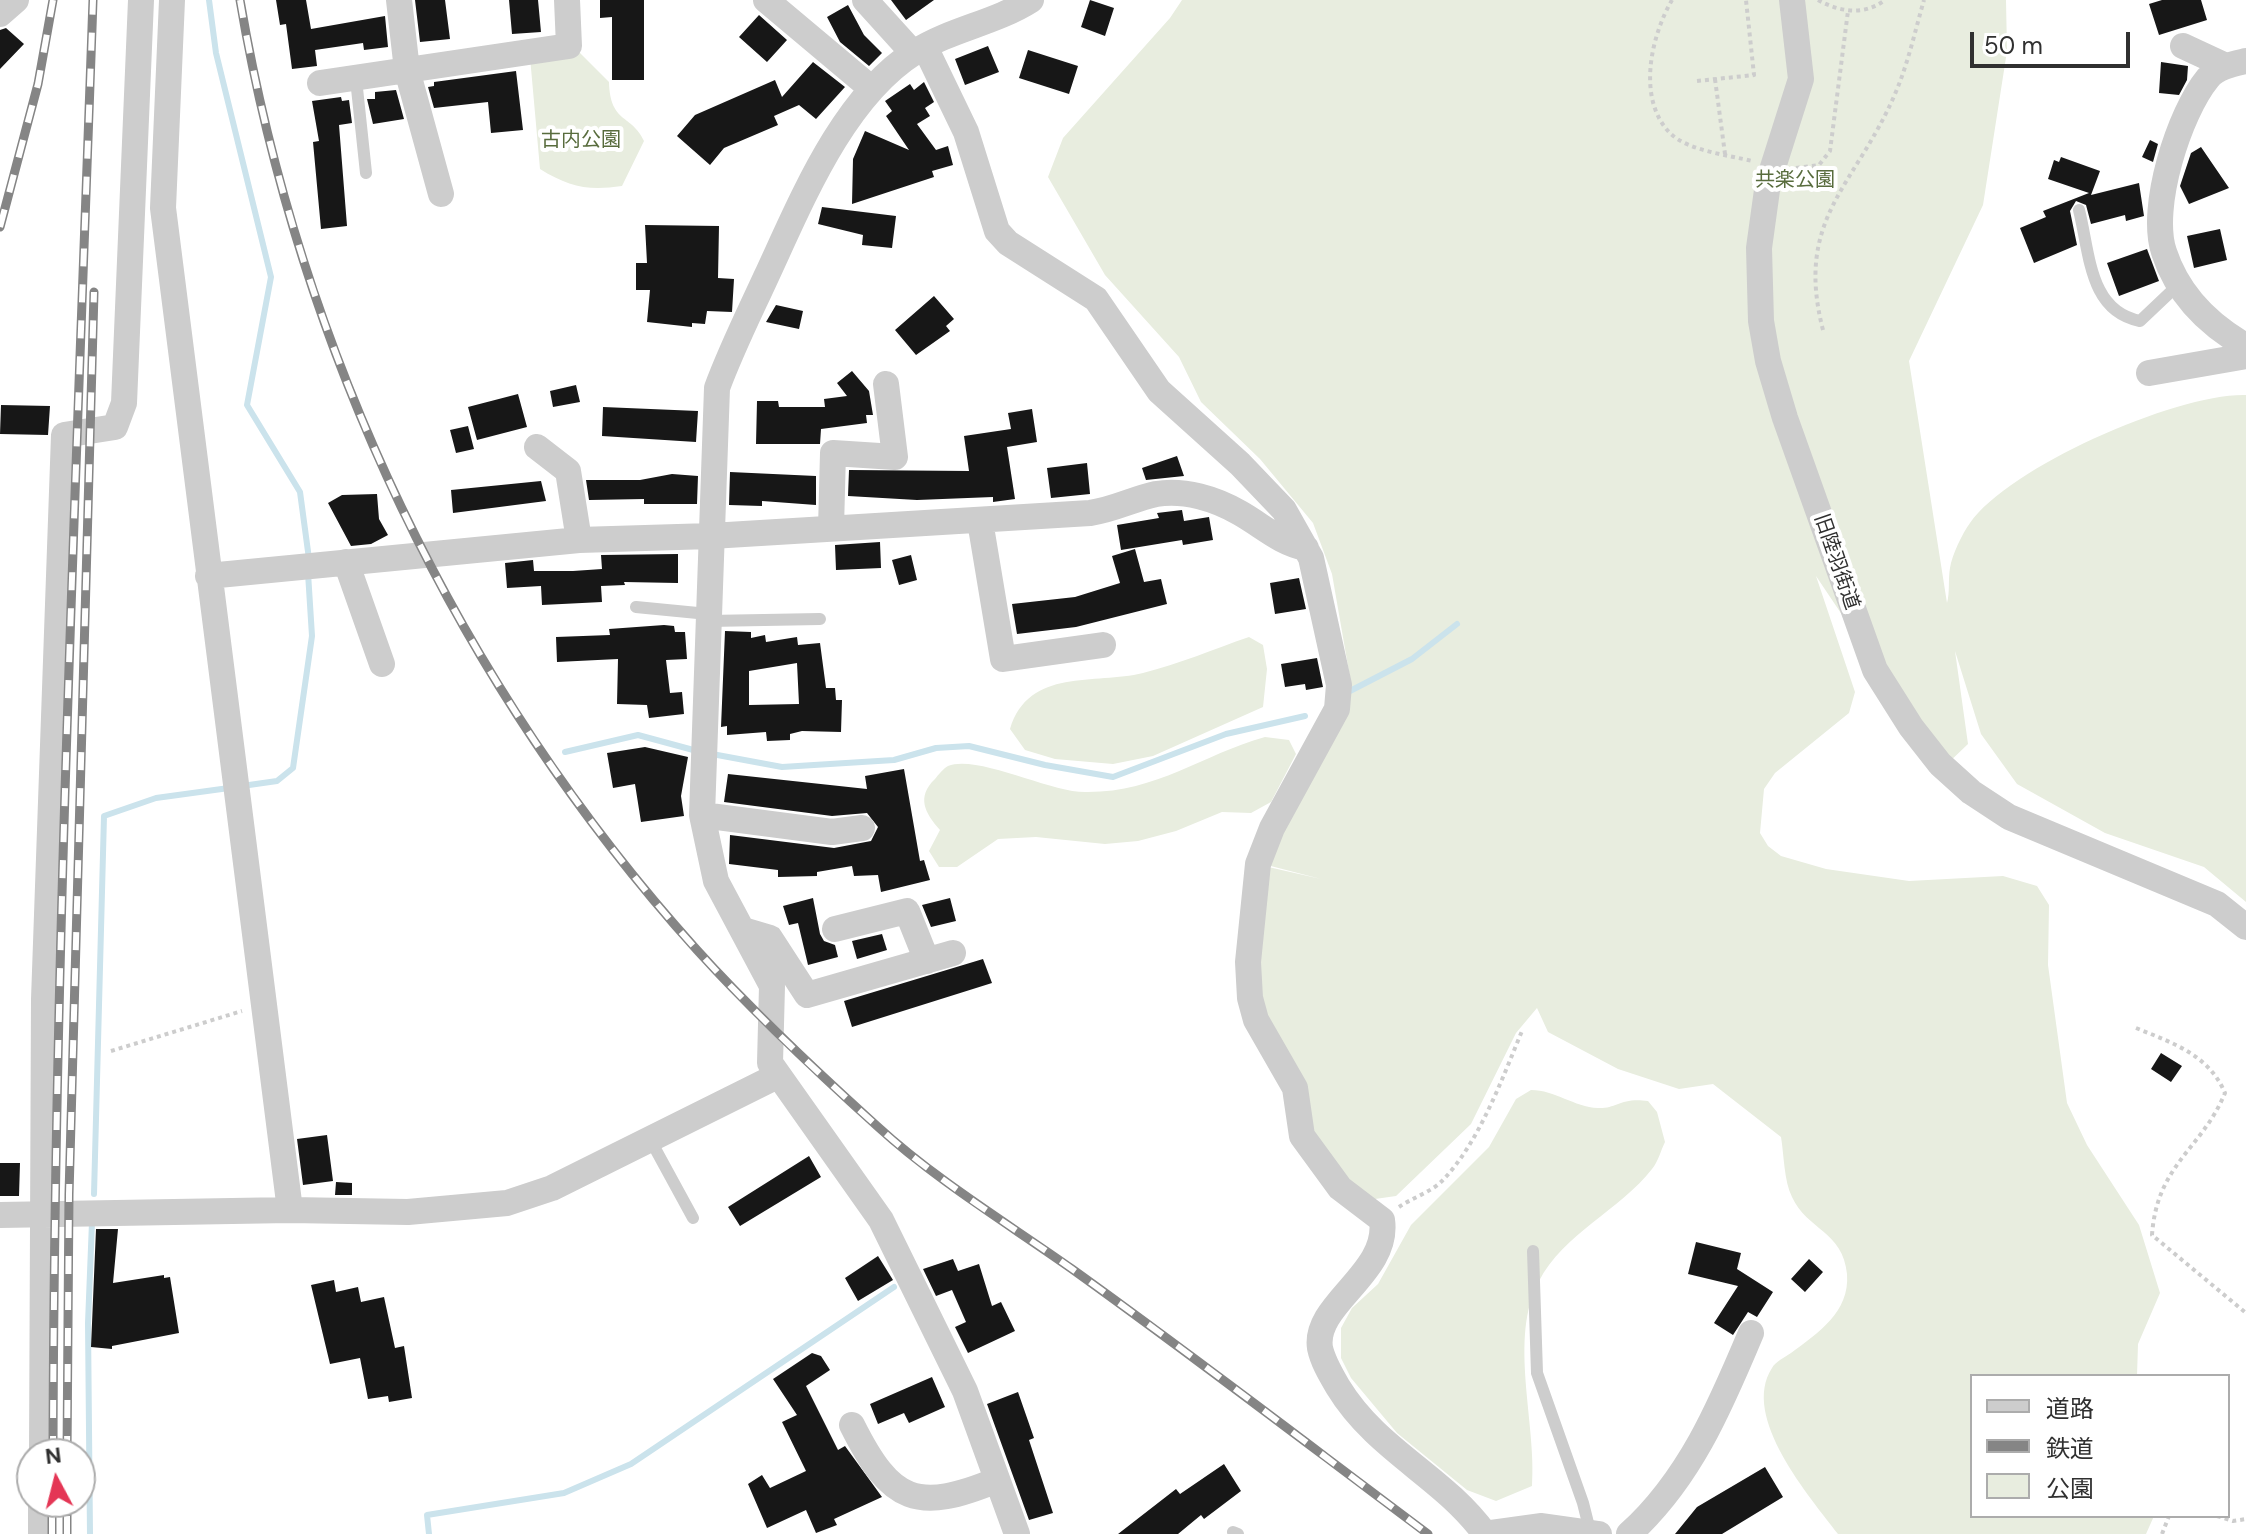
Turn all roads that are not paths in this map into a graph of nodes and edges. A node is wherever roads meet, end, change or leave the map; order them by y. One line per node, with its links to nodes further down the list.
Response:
1 (16, 0): 10 (street)
2 (141, 0): 49 (street)
3 (172, 0): 33 (street)
4 (399, 0): 14 (street)
5 (567, 0): 14 (street)
6 (766, 0): 17 (street)
7 (865, 0): 12 (street)
8 (1031, 0): 12 (street)
9 (1792, 0): 41 (street, 旧陸羽街道)
10 (0, 14)
11 (2183, 46): 13 (street)
12 (919, 50): 17 (street); 31 (street)
13 (2236, 63): 21 (street)
14 (407, 70): 15 (street); 19 (street)
15 (356, 79): 16 (street); 18 (lane)
16 (320, 83)
17 (872, 89): 29 (street)
18 (366, 173)
19 (441, 194)
20 (2079, 210): 21 (lane)
21 (2178, 285): 22 (street)
22 (2246, 346)
23 (2246, 356): 24 (street)
24 (2149, 373)
25 (886, 384): 28 (street)
26 (537, 447): 30 (street)
27 (980, 521): 28 (street); 31 (street); 37 (street)
28 (831, 528): 29 (street)
29 (711, 536): 30 (street); 35 (street)
30 (579, 540): 32 (street)
31 (1306, 548): 59 (street)
32 (346, 562): 33 (street); 38 (street)
33 (208, 576): 48 (street)
34 (636, 607): 35 (lane)
35 (708, 618): 36 (lane); 39 (street)
36 (820, 619)
37 (1103, 645)
38 (382, 664)
39 (702, 815): 40 (street); 43 (street)
40 (862, 828)
41 (2246, 927)
42 (835, 929): 45 (street)
43 (743, 930): 45 (street); 46 (street)
44 (953, 953): 45 (street)
45 (927, 961)
46 (777, 1076): 47 (street); 56 (street)
47 (651, 1141): 48 (street); 51 (lane)
48 (290, 1210): 49 (street)
49 (41, 1213): 50 (street); 55 (street)
50 (0, 1215)
51 (693, 1218)
52 (1533, 1251): 57 (lane)
53 (1751, 1333): 60 (street)
54 (852, 1425): 56 (street)
55 (42, 1438)
56 (997, 1480): 58 (street)
57 (1594, 1533): 59 (street)
58 (1017, 1534)
59 (1485, 1534)
60 (1629, 1534)

